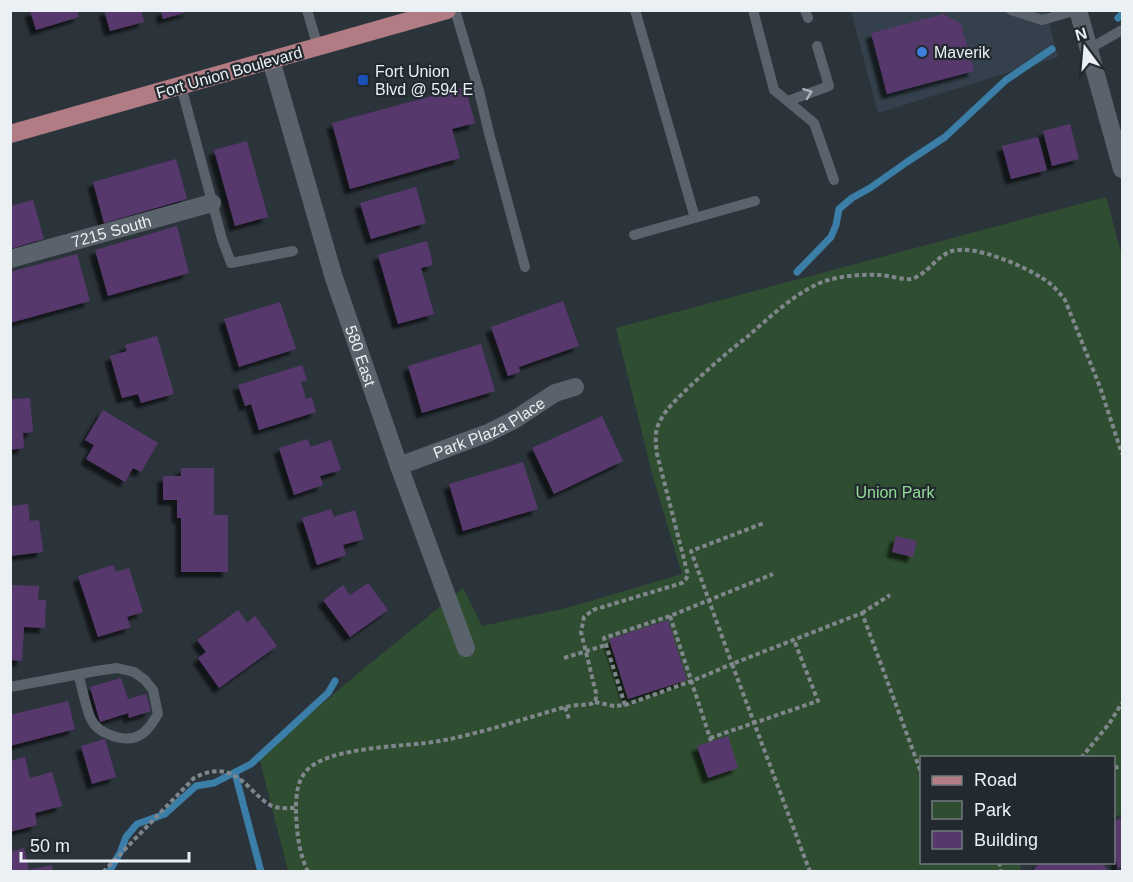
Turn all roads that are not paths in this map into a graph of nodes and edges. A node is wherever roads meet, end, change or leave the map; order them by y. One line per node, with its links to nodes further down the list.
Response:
1 (307, 10): 10 (lane)
2 (447, 10): 10 (main road, Fort Union Boulevard)
3 (455, 10): 24 (lane)
4 (635, 10): 20 (lane)
5 (1011, 10): 6 (lane)
6 (1077, 10): 11 (street)
7 (755, 11): 14 (lane)
8 (1122, 30): 11 (lane)
9 (817, 46): 14 (lane, one-way to 9)
10 (318, 47): 12 (main road, Fort Union Boulevard)
11 (1089, 49): 16 (street)
12 (271, 60): 13 (main road, Fort Union Boulevard); 26 (street, 580 East)
13 (181, 86): 15 (main road, Fort Union Boulevard); 19 (lane)
14 (788, 101): 17 (lane)
15 (11, 132)
16 (1122, 169)
17 (834, 180)
18 (755, 201): 20 (lane)
19 (212, 203): 22 (lane); 23 (street, 7215 South)
20 (695, 218): 21 (lane)
21 (634, 235)
22 (293, 251)
23 (10, 259)
24 (525, 267)
25 (575, 387): 26 (street, Park Plaza Place)
26 (399, 465): 27 (street, 580 East)
27 (466, 648)
28 (78, 674): 28 (lane); 29 (lane)
29 (10, 687)

